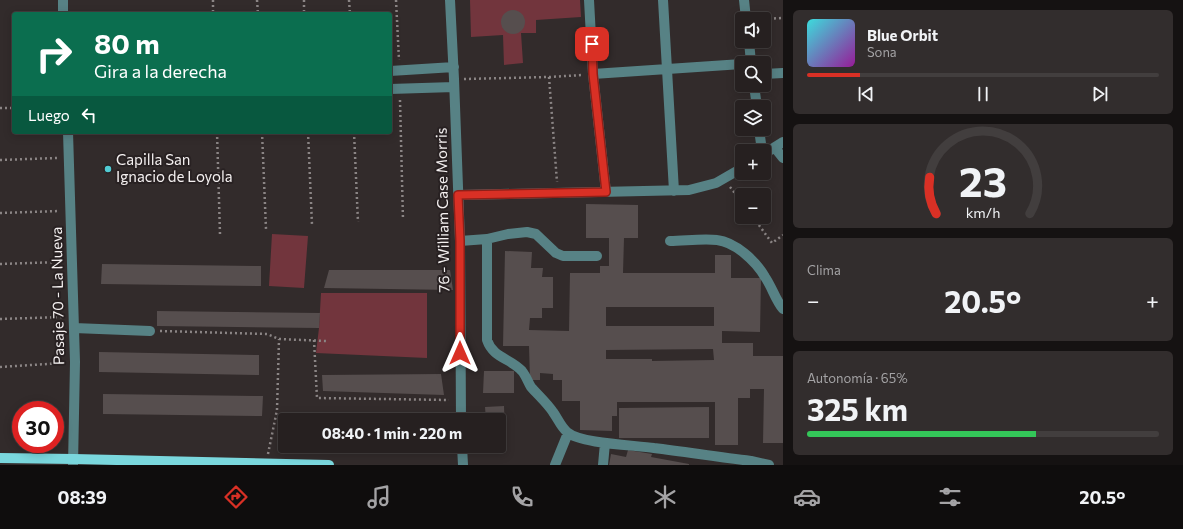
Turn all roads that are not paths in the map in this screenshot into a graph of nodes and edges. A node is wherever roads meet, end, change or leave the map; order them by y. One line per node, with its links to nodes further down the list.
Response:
1 (63, 0): 6 (street)
2 (450, 0): 9 (street, 76 - William Case Morris)
3 (589, 0): 13 (street)
4 (664, 0): 10 (street)
5 (744, 0): 7 (street)
6 (63, 12)
7 (745, 12)
8 (735, 65): 10 (street)
9 (454, 67): 11 (street); 15 (street, 76 - William Case Morris)
10 (667, 70): 13 (street); 21 (street)
11 (395, 71)
12 (783, 73): 14 (street)
13 (593, 74): 22 (street)
14 (771, 74)
15 (454, 83): 16 (street); 23 (street, 76 - William Case Morris)
16 (395, 89)
17 (68, 134): 29 (street, Pasaje 70 - La Nueva)
18 (779, 145): 19 (street)
19 (783, 158)
20 (735, 173): 21 (street)
21 (674, 191): 22 (street)
22 (606, 192): 23 (street)
23 (458, 195): 25 (street, 76 - William Case Morris)
24 (487, 239): 25 (street); 27 (street); 32 (street)
25 (460, 241): 31 (street, 76 - William Case Morris)
26 (670, 241): 28 (street)
27 (598, 256)
28 (783, 309)
29 (74, 328): 30 (street); 36 (street, Pasaje 70 - La Nueva)
30 (150, 331)
31 (461, 413)
32 (568, 433): 33 (street); 42 (street)
33 (605, 443): 37 (street); 43 (street)
34 (462, 453): 41 (street)
35 (0, 458): 36 (main road)
36 (74, 462): 39 (main road)
37 (732, 462): 38 (street)
38 (750, 463): 44 (street)
39 (287, 464): 40 (main road)
40 (329, 465)
41 (463, 465)
42 (555, 465)
43 (603, 465)
44 (769, 465)

